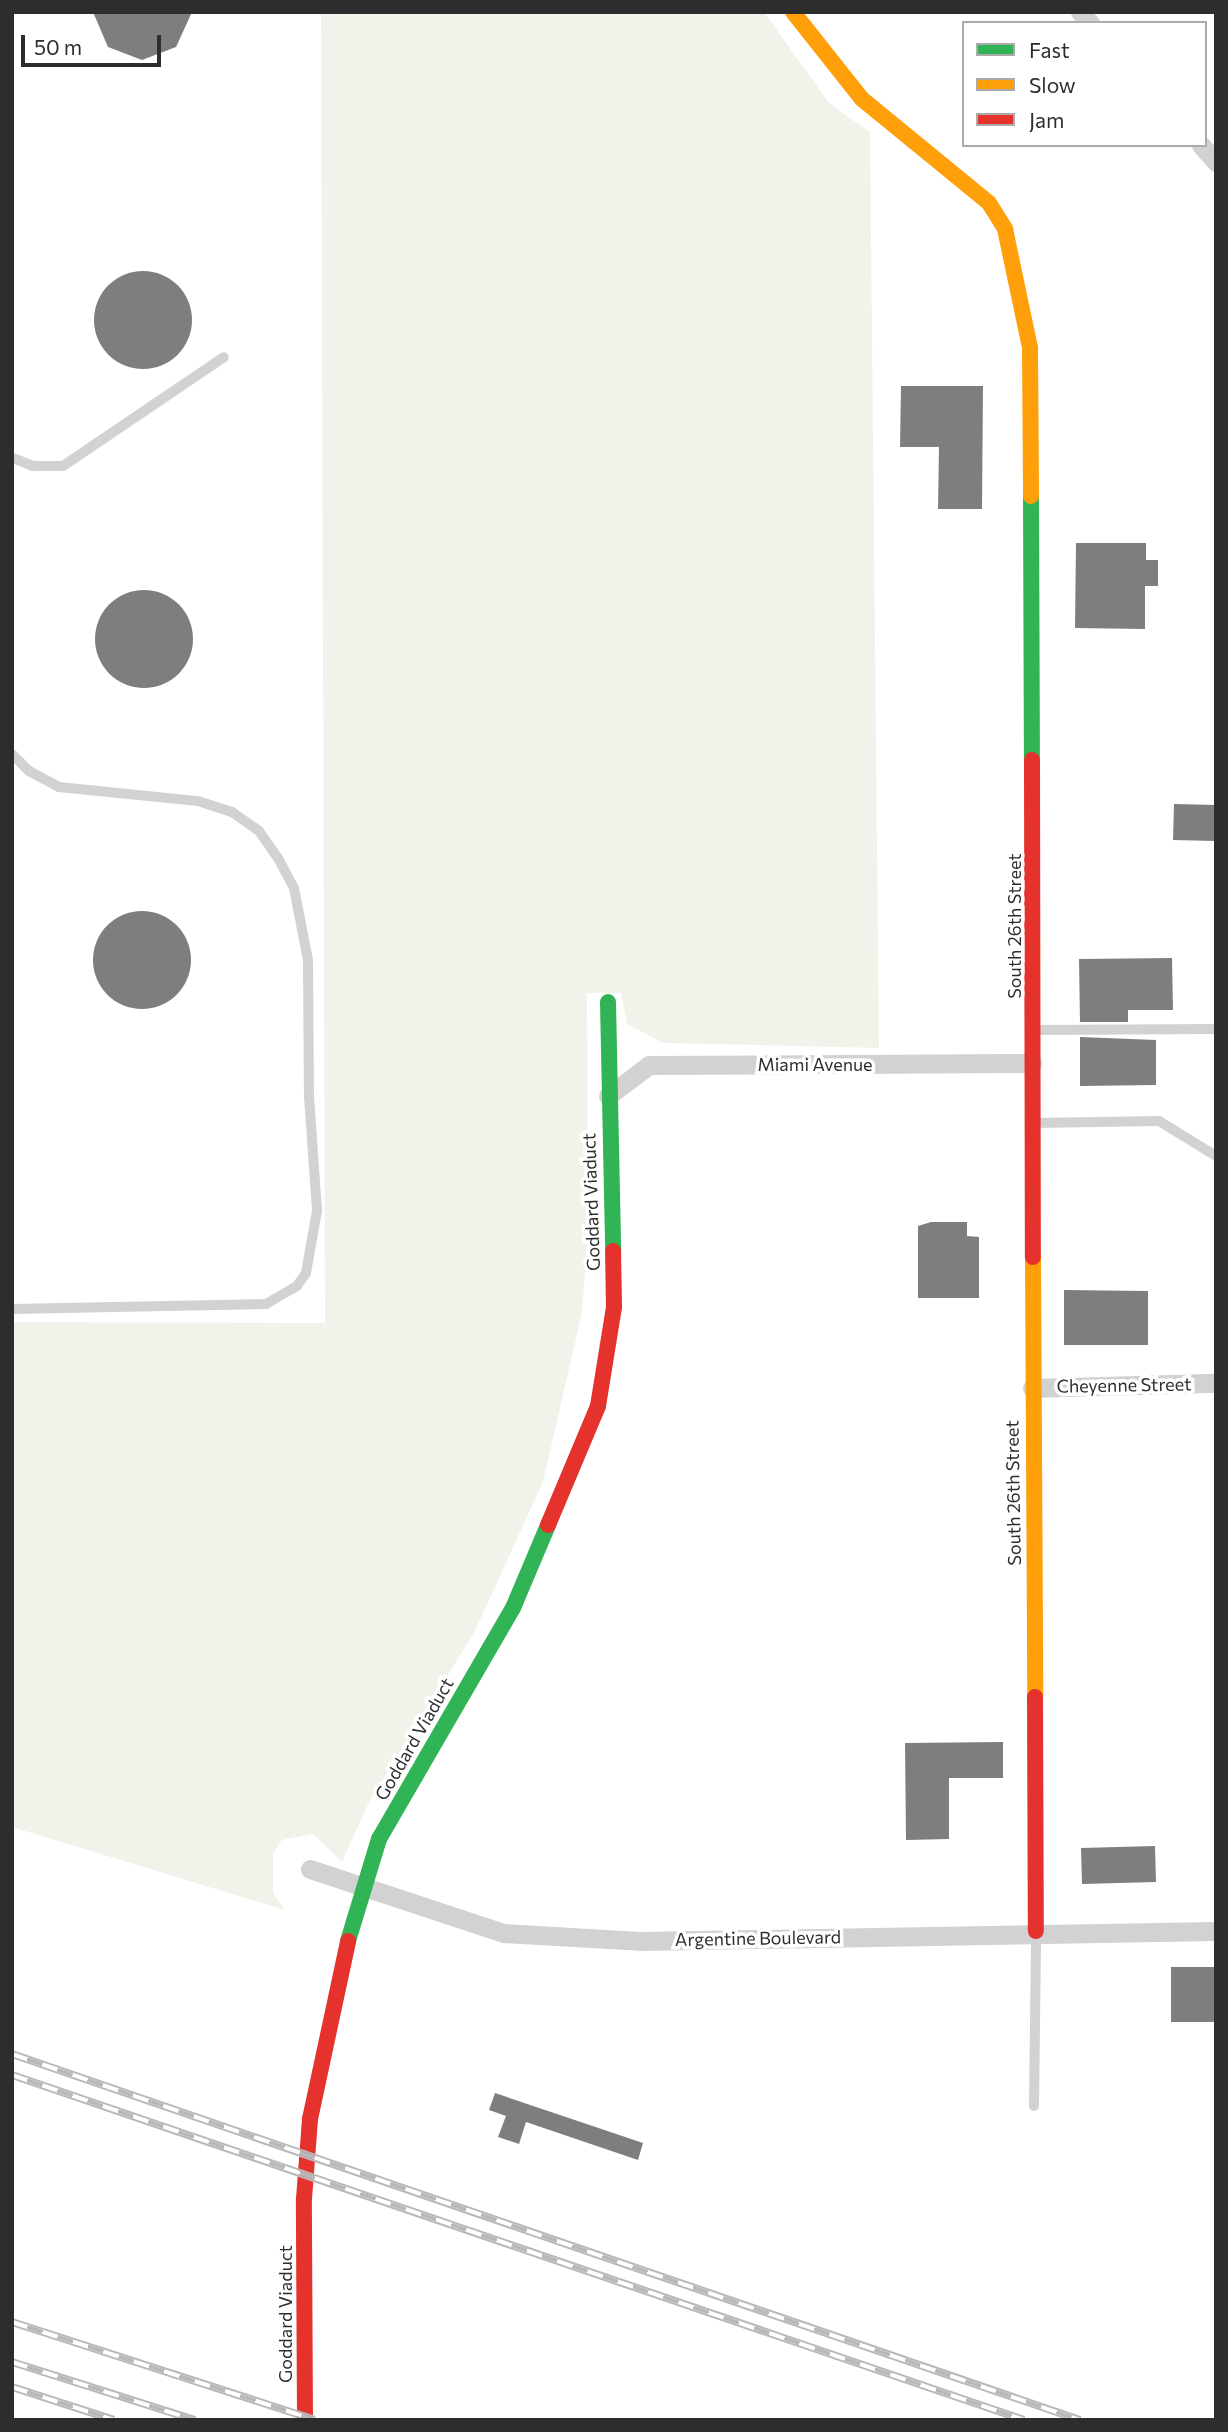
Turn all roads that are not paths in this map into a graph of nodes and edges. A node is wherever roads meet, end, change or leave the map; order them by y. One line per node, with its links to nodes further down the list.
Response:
1 (793, 12): 9 (street, South 26th Street)
2 (1203, 147): 3 (street)
3 (1216, 162)
4 (224, 357): 5 (lane)
5 (13, 458)
6 (12, 754): 14 (lane)
7 (608, 1002): 11 (street, Goddard Viaduct)
8 (1216, 1029): 9 (lane)
9 (1033, 1030): 10 (street, South 26th Street)
10 (1032, 1063): 11 (street, Miami Avenue); 12 (street, South 26th Street)
11 (608, 1096): 21 (street, Goddard Viaduct)
12 (1032, 1123): 13 (lane); 16 (street, South 26th Street)
13 (1216, 1156)
14 (12, 1309)
15 (1216, 1383): 16 (street, Cheyenne Street)
16 (1031, 1388): 18 (street, South 26th Street)
17 (310, 1869): 18 (street, Argentine Boulevard)
18 (1036, 1931): 19 (street, Argentine Boulevard); 20 (lane)
19 (1216, 1931)
20 (1034, 2106)
21 (305, 2420)

